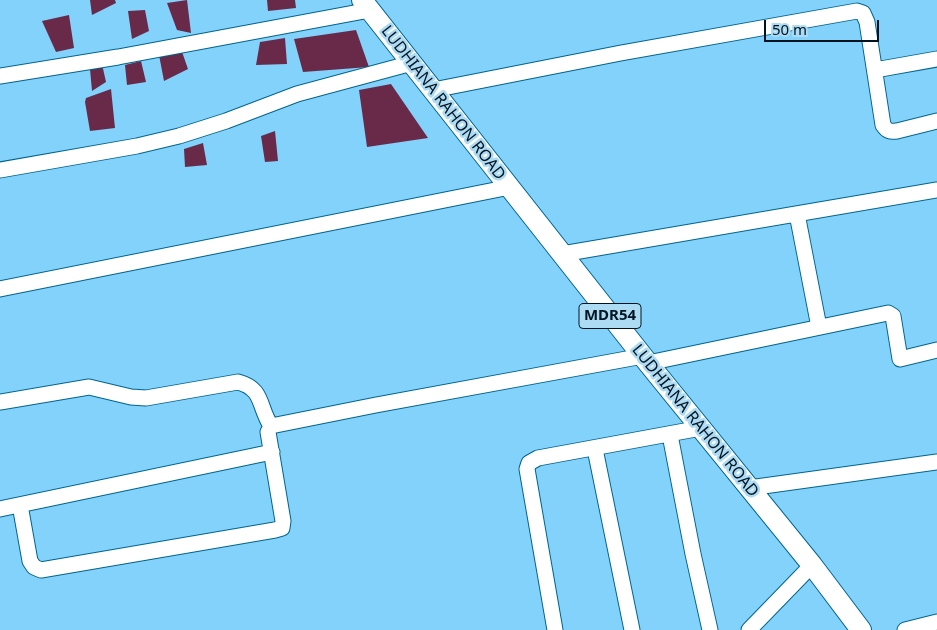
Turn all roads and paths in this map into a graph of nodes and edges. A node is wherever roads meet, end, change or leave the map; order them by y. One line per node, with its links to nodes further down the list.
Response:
1 (364, 3): 3 (main road, LUDHIANA RAHON ROAD / MDR54); 5 (street)
2 (937, 59): 4 (street)
3 (412, 63): 6 (main road, LUDHIANA RAHON ROAD / MDR54); 8 (street)
4 (875, 70): 6 (street); 7 (street)
5 (0, 76)
6 (433, 90): 9 (main road, LUDHIANA RAHON ROAD / MDR54)
7 (937, 122)
8 (0, 170)
9 (510, 187): 12 (main road, LUDHIANA RAHON ROAD / MDR54); 13 (street)
10 (937, 190): 11 (street)
11 (797, 214): 12 (street); 14 (street)
12 (562, 254): 16 (main road, LUDHIANA RAHON ROAD / MDR54)
13 (0, 288)
14 (819, 327): 15 (street); 16 (street)
15 (937, 350)
16 (645, 360): 18 (street); 19 (main road, LUDHIANA RAHON ROAD / MDR54)
17 (0, 402): 18 (street)
18 (271, 426): 22 (street)
19 (701, 428): 20 (street); 24 (main road, LUDHIANA RAHON ROAD / MDR54)
20 (670, 435): 21 (street); 31 (street)
21 (595, 449): 29 (street); 30 (street)
22 (272, 452): 25 (street); 25 (street)
23 (937, 462): 24 (street)
24 (749, 488): 27 (main road, LUDHIANA RAHON ROAD / MDR54)
25 (20, 505): 26 (street)
26 (0, 509)
27 (812, 565): 32 (street); 33 (main road, LUDHIANA RAHON ROAD / MDR54)
28 (937, 622): 34 (street)
29 (555, 630)
30 (632, 630)
31 (710, 630)
32 (750, 630)
33 (861, 630)
34 (905, 630)

